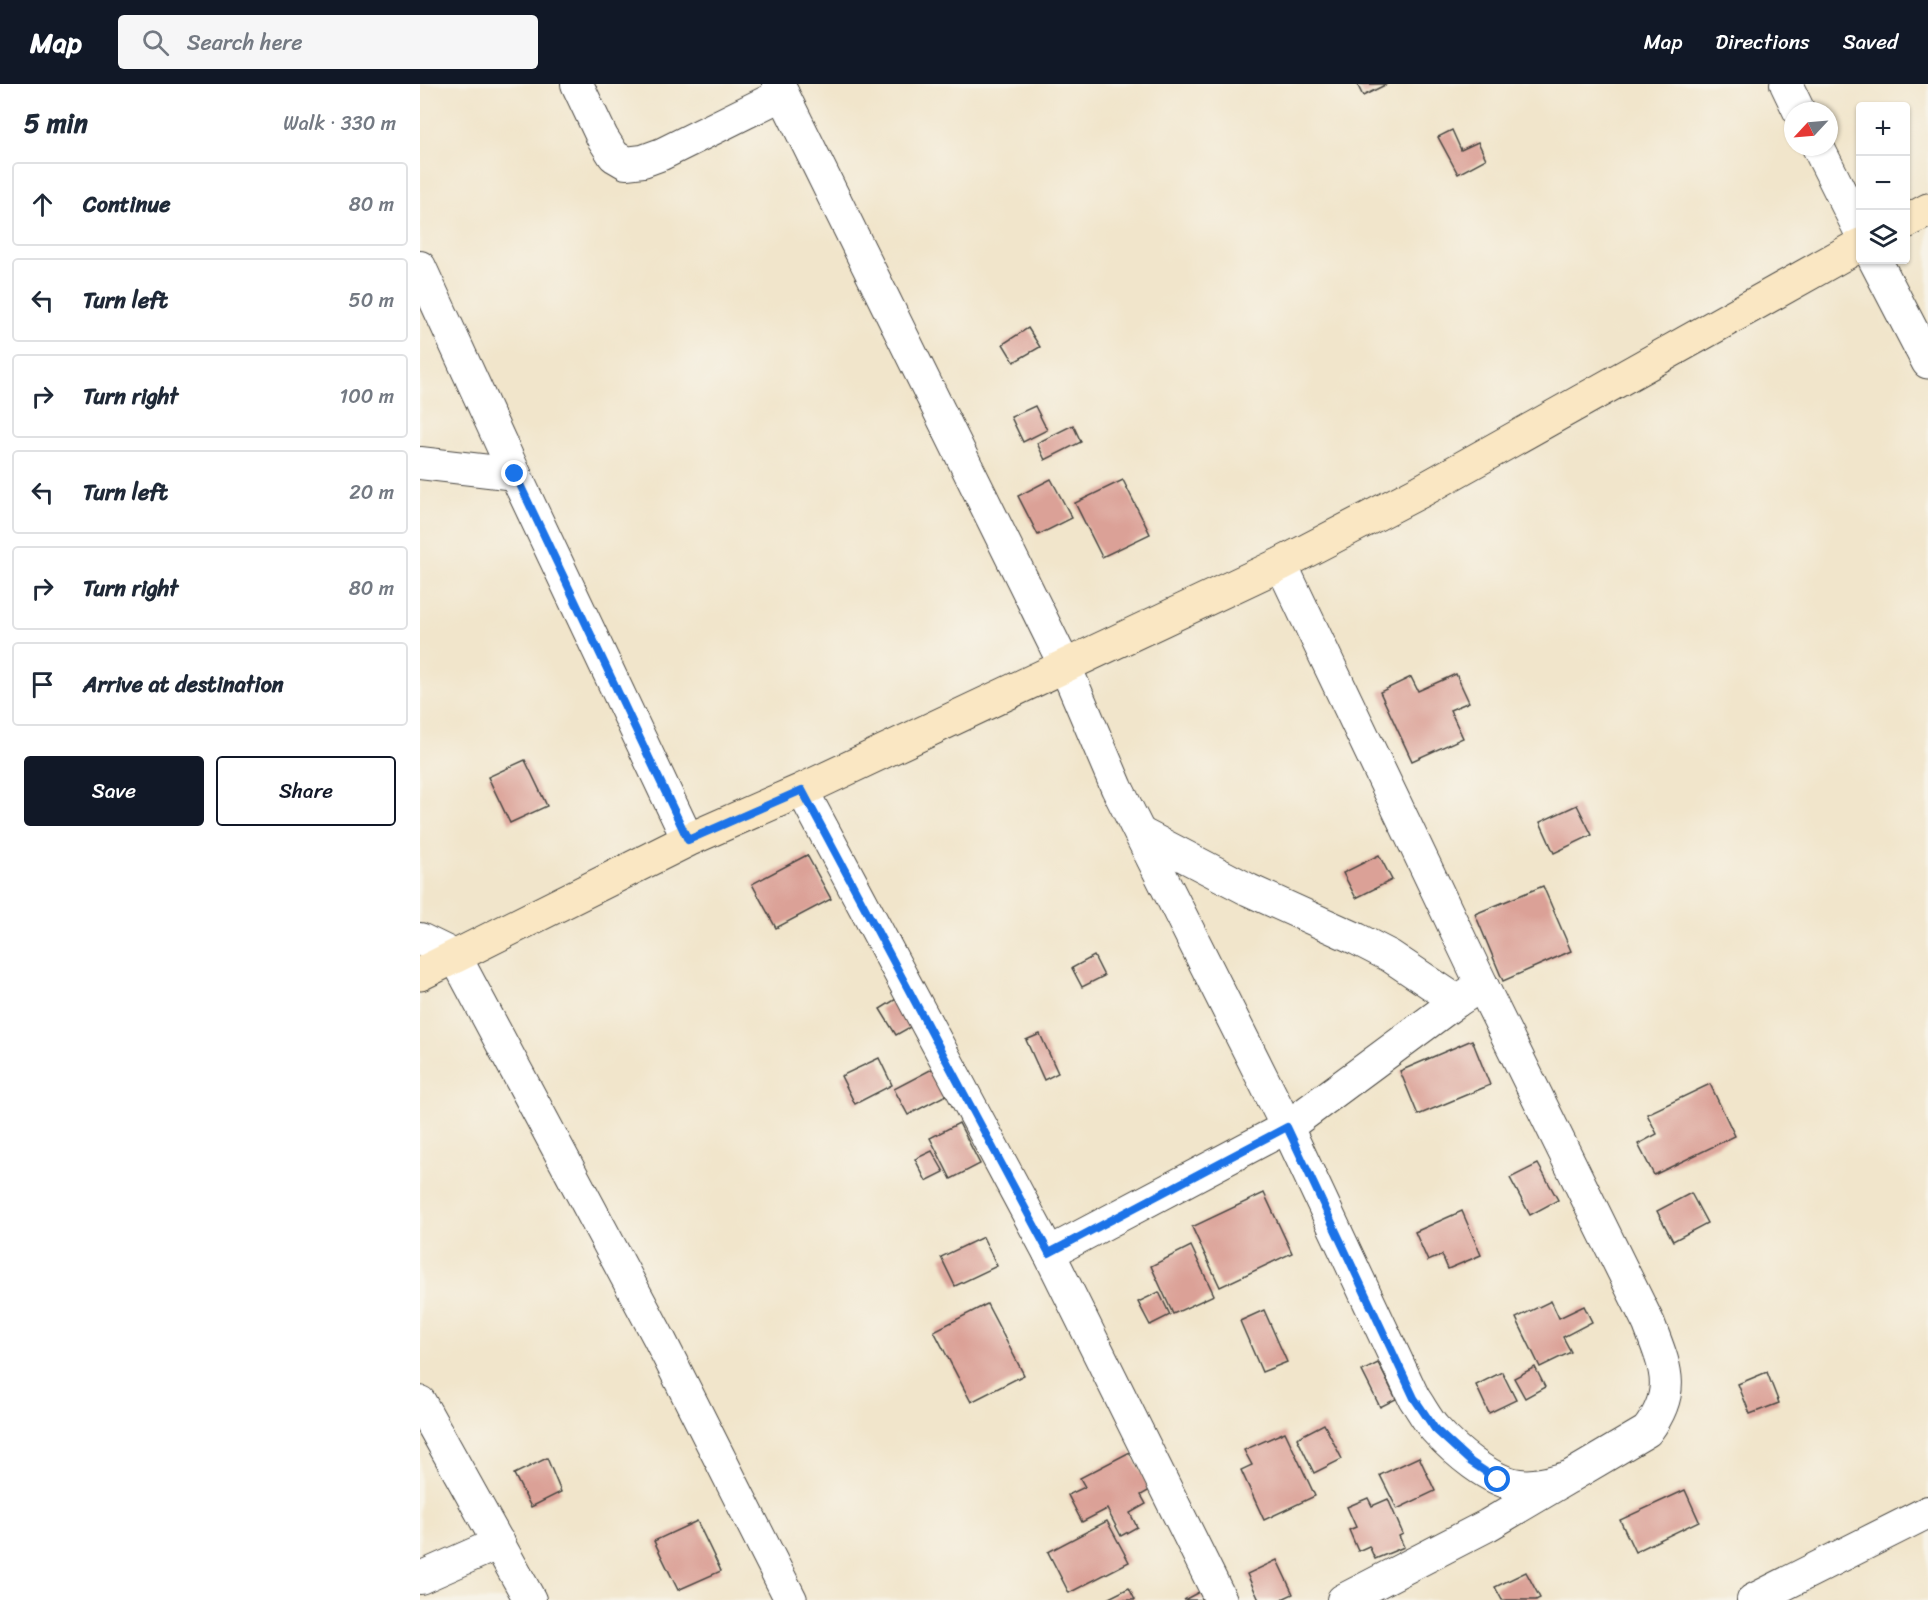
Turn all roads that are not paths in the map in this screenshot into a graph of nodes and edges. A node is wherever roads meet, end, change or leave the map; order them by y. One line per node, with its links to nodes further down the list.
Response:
1 (577, 84): 3 (street)
2 (1786, 84): 4 (street)
3 (781, 89): 16 (street)
4 (1795, 102)
5 (1822, 156): 8 (street)
6 (1928, 210): 7 (main road)
7 (1910, 219)
8 (1856, 223)
9 (1856, 246): 15 (main road)
10 (1877, 264): 12 (street)
11 (420, 267): 14 (street)
12 (1928, 362)
13 (420, 463): 14 (street)
14 (515, 474): 19 (street)
15 (1281, 564): 16 (main road); 23 (street)
16 (1065, 666): 17 (main road); 18 (street)
17 (802, 790): 19 (main road); 25 (street)
18 (1140, 834): 23 (street); 24 (street)
19 (688, 840): 21 (main road)
20 (420, 939): 21 (street)
21 (455, 956): 22 (main road); 32 (street)
22 (420, 974)
23 (1469, 993): 24 (street); 27 (street)
24 (1287, 1127): 25 (street); 27 (street)
25 (1049, 1253): 33 (street)
26 (420, 1402): 29 (street)
27 (1569, 1477): 34 (street)
28 (1928, 1512): 35 (street)
29 (499, 1543): 30 (street); 31 (street)
30 (420, 1578)
31 (530, 1600)
32 (791, 1600)
33 (1221, 1600)
34 (1343, 1600)
35 (1753, 1600)

